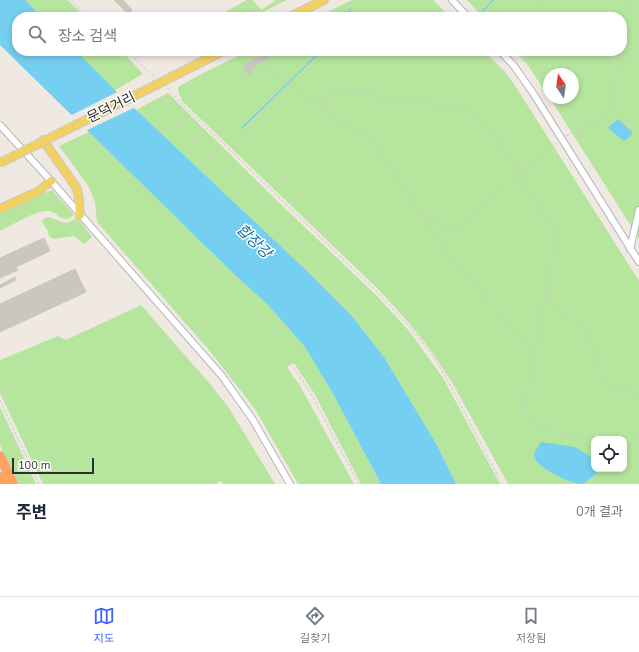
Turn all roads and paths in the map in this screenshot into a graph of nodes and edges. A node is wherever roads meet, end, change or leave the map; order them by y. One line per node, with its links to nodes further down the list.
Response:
1 (72, 0): 6 (path)
2 (324, 0): 7 (main road)
3 (452, 0): 8 (street)
4 (541, 0): 9 (path)
5 (631, 0): 10 (path)
6 (83, 12)
7 (300, 12)
8 (463, 12)
9 (540, 12)
10 (627, 20)
11 (131, 56): 16 (path)
12 (213, 56): 16 (main road, 문덕거리)
13 (505, 56): 19 (street)
14 (620, 56): 19 (path)
15 (266, 69): 17 (path)
16 (160, 83): 20 (main road, 문덕거리, bridge); 45 (path)
17 (325, 109): 22 (path); 26 (path)
18 (0, 126): 23 (street)
19 (562, 139): 22 (path); 28 (street)
20 (43, 140): 21 (main road, 문덕거리, bridge); 27 (main road)
21 (0, 163)
22 (520, 174): 26 (path); 30 (path)
23 (51, 181): 24 (main road); 27 (street)
24 (0, 209)
25 (639, 210): 28 (street)
26 (422, 214): 31 (path)
27 (80, 215): 43 (street)
28 (630, 248): 29 (street)
29 (639, 262)
30 (546, 296): 31 (path); 33 (path)
31 (535, 352): 36 (path)
32 (294, 368): 44 (path)
33 (639, 396)
34 (0, 400): 42 (path)
35 (639, 436): 37 (path)
36 (591, 441)
37 (627, 444)
38 (0, 456): 41 (highway)
39 (0, 477): 40 (highway)
40 (3, 484)
41 (13, 484)
42 (39, 484)
43 (290, 484)
44 (360, 484)
45 (502, 484)

